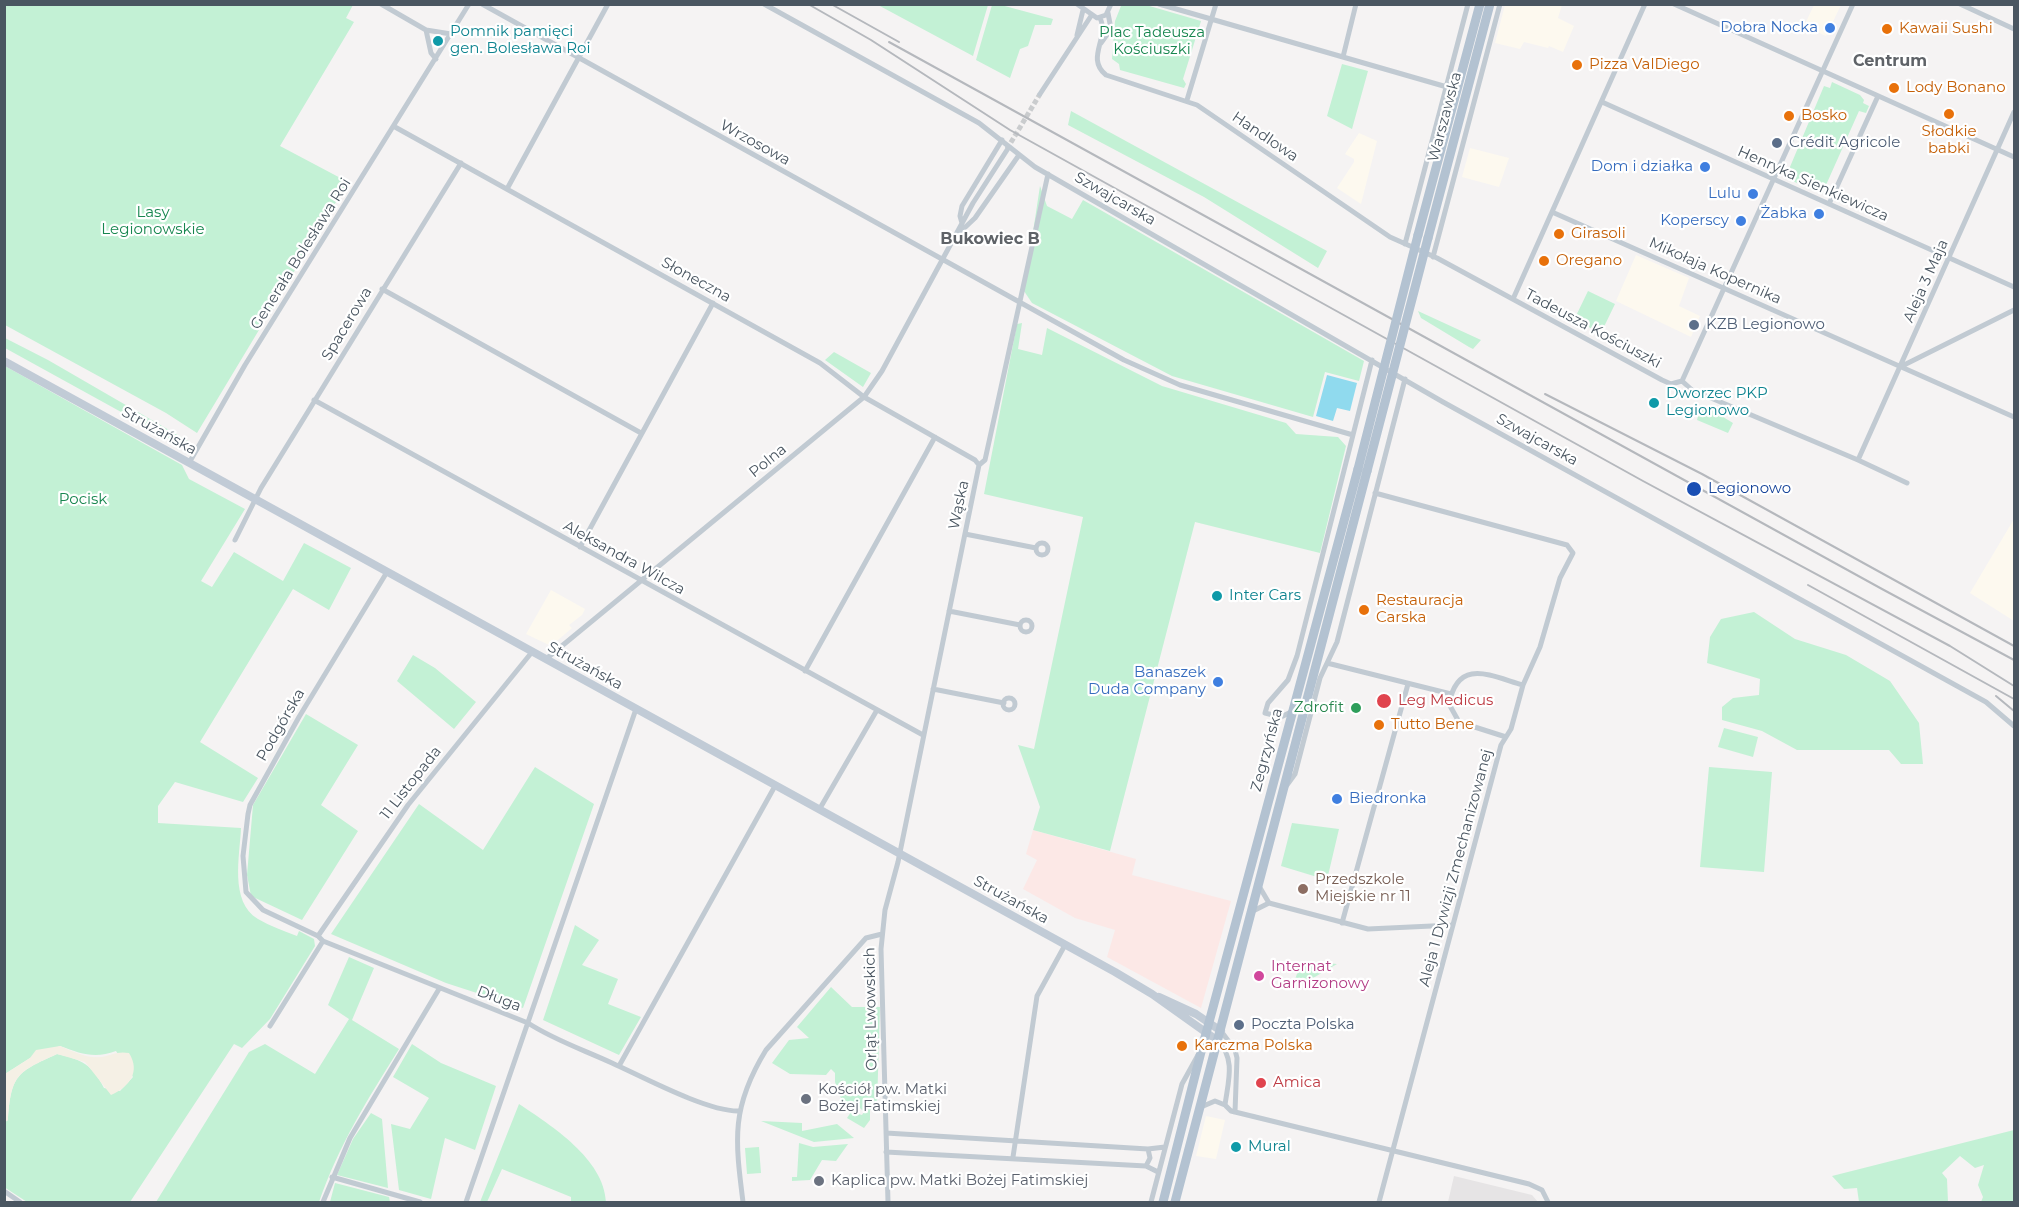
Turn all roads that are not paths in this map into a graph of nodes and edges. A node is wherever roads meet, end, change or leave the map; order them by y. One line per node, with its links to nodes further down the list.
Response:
1 (381, 4): 25 (street)
2 (469, 4): 26 (street, Generała Bolesława Roi)
3 (482, 4): 31 (street, Wrzosowa)
4 (608, 4): 31 (street)
5 (764, 4): 40 (street)
6 (1077, 4): 19 (street)
7 (1111, 4): 20 (street, Handlowa)
8 (1159, 4): 23 (street)
9 (1216, 4): 23 (street)
10 (1356, 4): 29 (street)
11 (1468, 4): 33 (street)
12 (1480, 4): 52 (main road, Warszawska)
13 (1490, 4): 52 (main road, Warszawska)
14 (1500, 4): 55 (street, Warszawska)
15 (1645, 4): 37 (street)
16 (1674, 4): 32 (street)
17 (1853, 4): 32 (street)
18 (1960, 4): 24 (street)
19 (1083, 10): 21 (street); 27 (street)
20 (1108, 13): 22 (street); 28 (street, Handlowa)
21 (1091, 16): 22 (street); 27 (street)
22 (1100, 18): 28 (street, Handlowa)
23 (1212, 20): 29 (street); 36 (street)
24 (2014, 29)
25 (426, 30): 26 (street); 30 (street)
26 (451, 34): 30 (street, Generała Bolesława Roi)
27 (1077, 35): 34 (street)
28 (1101, 43): 36 (street, Handlowa)
29 (1342, 57): 33 (street)
30 (436, 58): 39 (street, Generała Bolesława Roi)
31 (578, 59): 48 (street); 57 (street, Wrzosowa)
32 (1823, 71): 35 (street); 47 (street)
33 (1447, 87): 54 (street)
34 (1041, 94)
35 (1878, 96): 42 (street); 49 (street)
36 (1187, 100): 54 (street, Handlowa)
37 (1602, 102): 47 (street, Henryka Sienkiewicza); 50 (street)
38 (2014, 112): 42 (street, Aleja 3 Maja)
39 (395, 127): 45 (street, Słoneczna); 77 (street, Generała Bolesława Roi)
40 (1002, 140): 41 (street); 51 (street, Polna)
41 (1009, 148): 43 (street); 51 (street, Polna)
42 (1997, 150): 44 (street); 56 (street, Aleja 3 Maja)
43 (1019, 155): 46 (street); 53 (street, Polna)
44 (2014, 157)
45 (461, 163): 48 (street, Słoneczna); 60 (street, Spacerowa)
46 (1048, 174): 62 (street, Wąska); 65 (street, Szwajcarska)
47 (1775, 179): 49 (street, Henryka Sienkiewicza); 59 (street)
48 (507, 189): 63 (street, Słoneczna)
49 (1829, 204): 56 (street, Henryka Sienkiewicza)
50 (1552, 212): 59 (street, Mikołaja Kopernika); 61 (street)
51 (962, 223): 53 (street, Polna)
52 (1423, 236): 79 (main road, Zegrzyńska, bridge)
53 (954, 238): 57 (street, Polna)
54 (1405, 244): 55 (street, Handlowa)
55 (1433, 257): 61 (street, Tadeusza Kościuszki)
56 (1949, 258): 58 (street, Henryka Sienkiewicza); 67 (street, Aleja 3 Maja)
57 (943, 261): 62 (street, Wrzosowa); 70 (street, Polna)
58 (2014, 287)
59 (1726, 288): 67 (street, Mikołaja Kopernika); 69 (street)
60 (382, 289): 71 (street, Spacerowa); 73 (street)
61 (1513, 299): 69 (street, Tadeusza Kościuszki)
62 (1018, 300): 74 (street, Wrzosowa); 78 (street, Wąska)
63 (713, 303): 70 (street, Słoneczna); 73 (street)
64 (2014, 310): 67 (street)
65 (1372, 360): 68 (street, Szwajcarska); 74 (street)
66 (4, 361): 77 (main road, Strużańska)
67 (1902, 366): 72 (street, Mikołaja Kopernika); 76 (street, Aleja 3 Maja)
68 (1405, 379): 81 (street); 104 (street, Szwajcarska)
69 (1682, 381): 76 (street, Tadeusza Kościuszki)
70 (864, 397): 75 (street, Słoneczna); 88 (street, Polna)
71 (314, 400): 82 (street, Spacerowa); 85 (street, Aleksandra Wilcza)
72 (2014, 417)
73 (641, 433): 85 (street)
74 (1353, 435): 103 (street)
75 (934, 437): 78 (street, Słoneczna); 94 (street)
76 (1858, 460): 80 (street, Tadeusza Kościuszki)
77 (189, 463): 82 (main road, Strużańska)
78 (979, 465): 83 (street, Wąska)
79 (1362, 470): 102 (main road, Zegrzyńska); 109 (main road, Zegrzyńska)
80 (1907, 483)
81 (1375, 493): 93 (street); 96 (street, Aleja 1 Dywizji Zmechanizowanej)
82 (254, 499): 84 (street, Spacerowa); 87 (main road, Strużańska)
83 (965, 534): 86 (street); 89 (street, Wąska)
84 (235, 540)
85 (580, 547): 88 (street, Aleksandra Wilcza)
86 (1036, 548)
87 (387, 572): 91 (main road, Strużańska); 113 (street, Podgórska)
88 (640, 581): 92 (street, Polna); 94 (street, Aleksandra Wilcza)
89 (949, 611): 90 (street); 97 (street, Wąska)
90 (1020, 625)
91 (532, 652): 92 (main road, Strużańska); 119 (street, 11 Listopada)
92 (546, 659): 100 (main road, Strużańska)
93 (1327, 663): 95 (street); 109 (street)
94 (805, 671): 101 (street, Aleksandra Wilcza)
95 (1408, 684): 98 (street); 116 (street)
96 (1523, 685): 98 (street); 107 (street, Aleja 1 Dywizji Zmechanizowanej)
97 (933, 689): 99 (street); 106 (street, Wąska)
98 (1451, 694): 107 (street)
99 (1004, 703)
100 (636, 709): 108 (main road, Strużańska); 124 (street)
101 (877, 711): 106 (street, Aleksandra Wilcza); 110 (street)
102 (1294, 711): 103 (street); 105 (main road, Zegrzyńska)
103 (1281, 717): 105 (street)
104 (2014, 726)
105 (1288, 732): 123 (main road, Zegrzyńska)
106 (923, 735): 111 (street, Wąska)
107 (1506, 737): 117 (street, Aleja 1 Dywizji Zmechanizowanej)
108 (775, 786): 110 (main road, Strużańska); 130 (street)
109 (1285, 789): 112 (main road, Zegrzyńska)
110 (819, 811): 111 (main road, Strużańska)
111 (898, 854): 118 (street, Orląt Lwowskich); 120 (main road, Strużańska)
112 (1259, 885): 114 (street); 115 (main road, Zegrzyńska)
113 (253, 903): 119 (street, Długa)
114 (1269, 903): 115 (street); 116 (street)
115 (1251, 912): 126 (main road, Zegrzyńska)
116 (1342, 923): 117 (street)
117 (1453, 925): 139 (street, Aleja 1 Dywizji Zmechanizowanej)
118 (882, 934): 133 (street); 135 (street, Orląt Lwowskich)
119 (321, 938): 121 (street, Długa); 125 (street, 11 Listopada)
120 (1065, 945): 122 (main road, Strużańska); 136 (street)
121 (439, 989): 124 (street, Długa); 144 (street)
122 (1152, 994): 123 (main road, Strużańska); 127 (main road, Strużańska)
123 (1210, 1022): 126 (main road, Strużańska); 127 (main road, Zegrzyńska)
124 (528, 1023): 130 (street, Długa); 149 (street)
125 (270, 1026)
126 (1221, 1031): 128 (main road, Zegrzyńska); 134 (street)
127 (1207, 1032): 128 (main road, Strużańska); 129 (main road, Zegrzyńska)
128 (1218, 1041): 131 (street); 132 (main road, Zegrzyńska)
129 (1201, 1052): 137 (street); 153 (main road, Zegrzyńska)
130 (619, 1066): 133 (street, Długa)
131 (1225, 1105): 132 (street); 134 (street)
132 (1199, 1108): 154 (main road, Zegrzyńska)
133 (738, 1111): 150 (street)
134 (1235, 1112): 139 (street)
135 (886, 1133): 136 (street); 140 (street, Orląt Lwowskich)
136 (1015, 1142): 138 (street); 141 (street)
137 (1165, 1147): 138 (street); 143 (street)
138 (1148, 1149): 142 (street)
139 (1393, 1150): 155 (street, Aleja 1 Dywizji Zmechanizowanej); 156 (street)
140 (886, 1152): 141 (street); 151 (street, Orląt Lwowskich)
141 (1013, 1157): 142 (street)
142 (1146, 1166): 143 (street)
143 (1158, 1172): 152 (street)
144 (332, 1177): 147 (street); 148 (street)
145 (4, 1191): 146 (street)
146 (20, 1203)
147 (323, 1203)
148 (420, 1203)
149 (466, 1203)
150 (742, 1203)
151 (888, 1203)
152 (1151, 1203)
153 (1163, 1203)
154 (1175, 1203)
155 (1379, 1203)
156 (1548, 1203)

